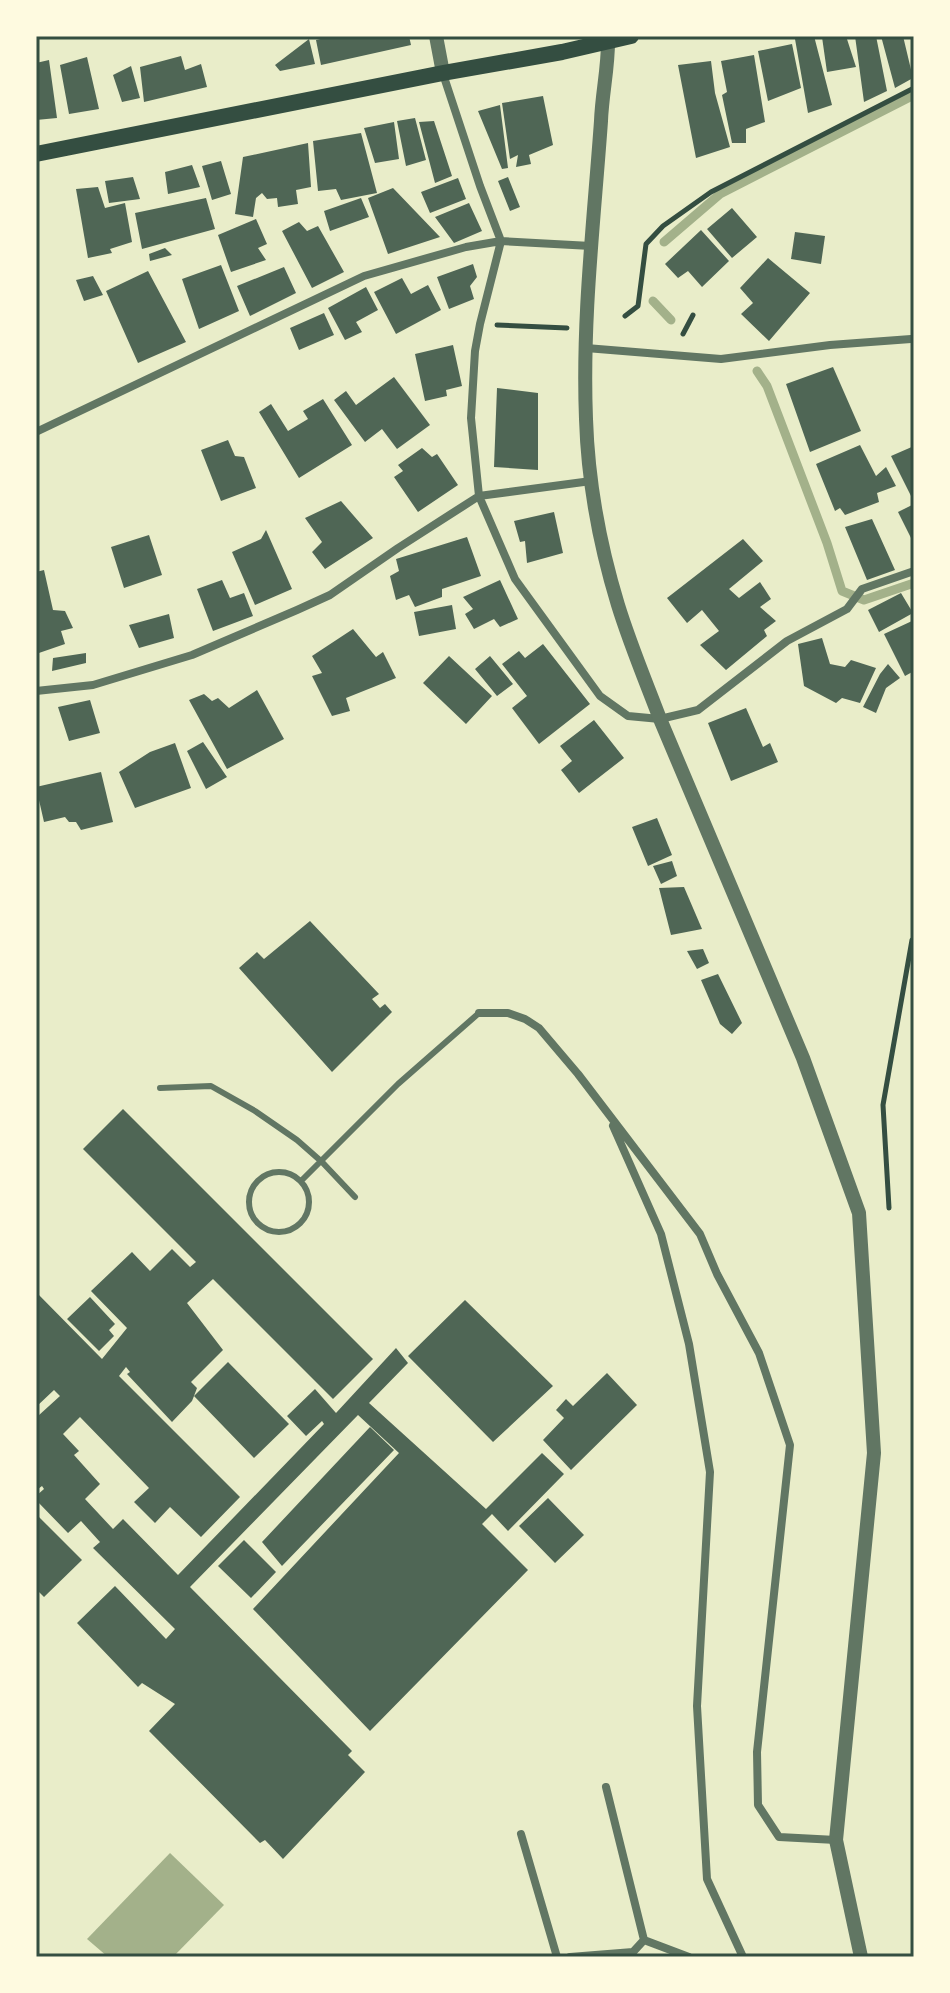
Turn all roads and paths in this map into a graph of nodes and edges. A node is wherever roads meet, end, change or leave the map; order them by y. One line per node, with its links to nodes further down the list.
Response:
1 (436, 36): 4 (street)
2 (631, 36): 3 (main road)
3 (608, 38): 4 (main road); 8 (street)
4 (443, 73): 6 (main road); 7 (street)
5 (914, 88): 10 (path)
6 (36, 154)
7 (501, 241): 8 (street); 14 (street); 16 (street)
8 (592, 246): 13 (street)
9 (693, 315): 11 (path)
10 (625, 316)
11 (683, 334)
12 (913, 339): 13 (street)
13 (586, 348): 15 (street)
14 (36, 432)
15 (591, 481): 16 (street); 19 (street)
16 (479, 496): 18 (street); 19 (street)
17 (914, 571): 19 (street)
18 (36, 691)
19 (660, 719): 30 (street)
20 (914, 939): 27 (path)
21 (479, 1013): 23 (street); 24 (lane)
22 (160, 1088): 24 (lane)
23 (606, 1111): 30 (street); 35 (street)
24 (322, 1162): 25 (lane); 26 (lane)
25 (301, 1181): 25 (lane)
26 (355, 1197)
27 (889, 1208)
28 (606, 1787): 31 (street)
29 (521, 1834): 32 (street)
30 (836, 1840): 36 (street)
31 (644, 1940): 33 (street); 34 (street)
32 (557, 1957)
33 (570, 1957)
34 (689, 1957)
35 (743, 1957)
36 (861, 1957)

